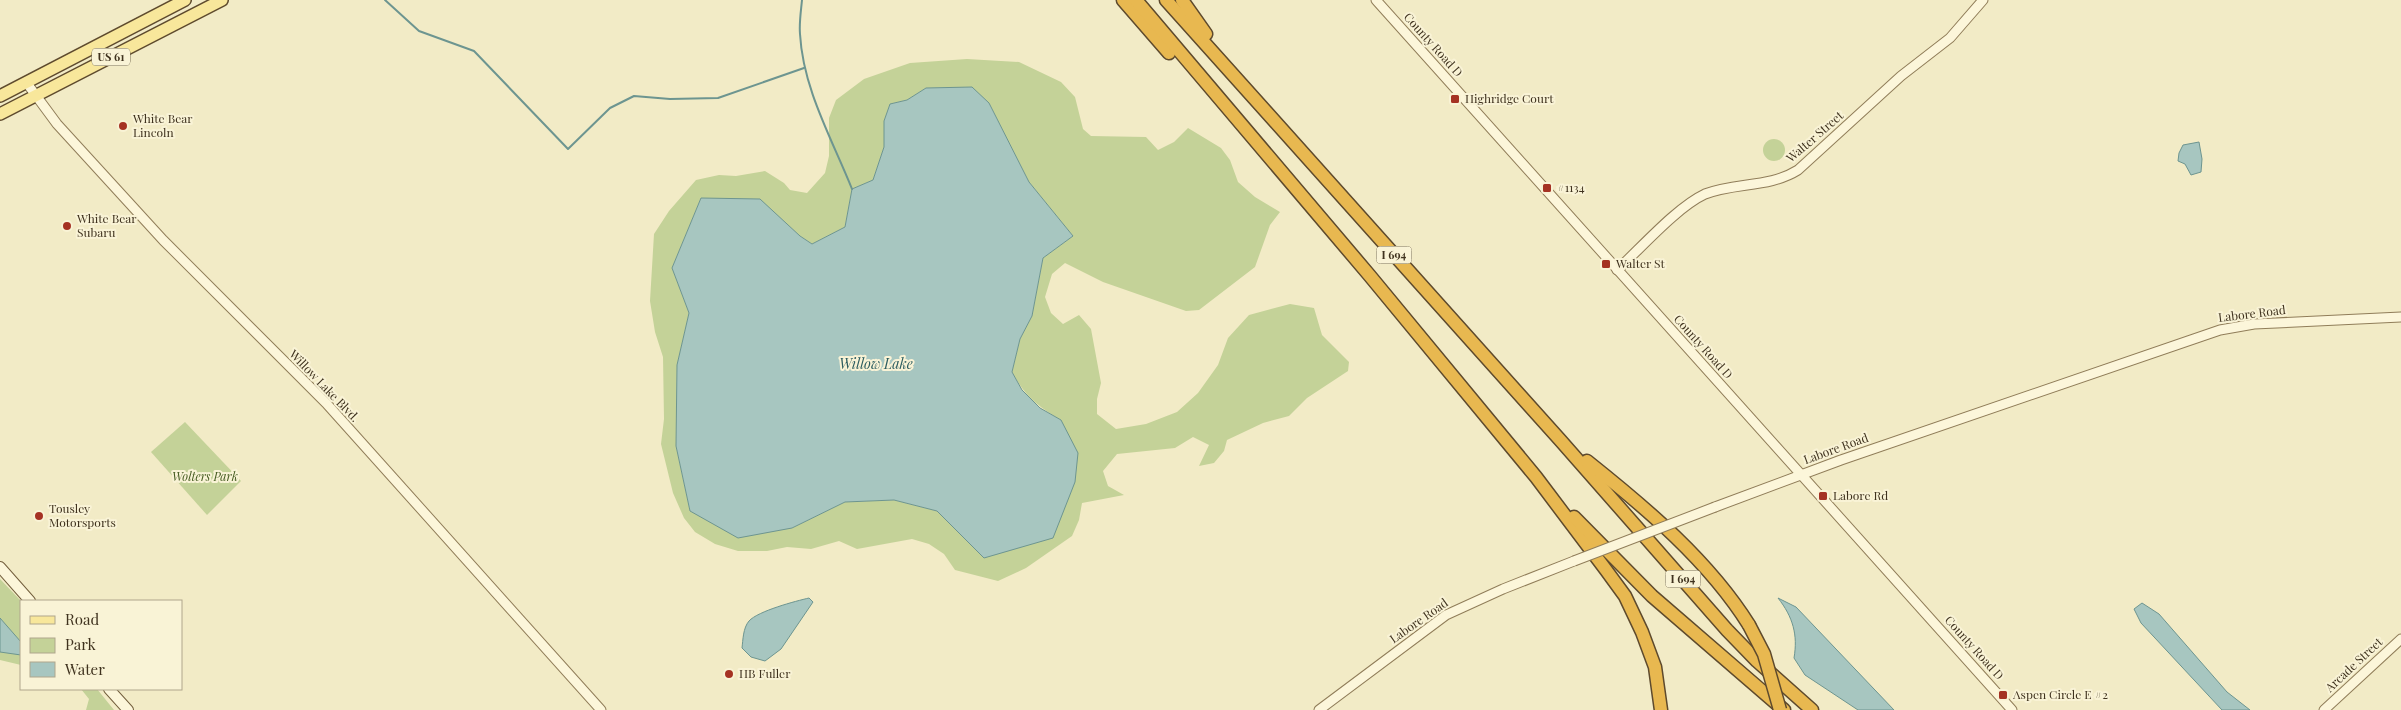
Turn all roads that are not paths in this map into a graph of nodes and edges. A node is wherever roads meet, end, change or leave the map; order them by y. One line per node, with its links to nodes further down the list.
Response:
1 (185, 0): 11 (main road, US 61)
2 (222, 0): 9 (main road, US 61)
3 (1123, 0): 15 (highway)
4 (1136, 0): 15 (highway, I 694)
5 (1166, 0): 10 (highway, I 694)
6 (1182, 0): 10 (highway)
7 (1376, 0): 16 (street, County Road D)
8 (1983, 0): 16 (street, Walter Street)
9 (209, 4): 12 (main road, US 61)
10 (1227, 67): 18 (highway, I 694)
11 (26, 82): 12 (street, Willow Lake Blvd.); 13 (main road, US 61)
12 (36, 95): 14 (main road, US 61); 26 (street, Willow Lake Blvd.)
13 (0, 96)
14 (0, 114)
15 (1308, 202): 20 (highway, I 694)
16 (1617, 270): 19 (street, County Road D)
17 (2401, 317): 19 (street, Labore Road)
18 (1561, 441): 29 (highway, bridge); 30 (highway, I 694)
19 (1801, 475): 27 (street, Labore Road, bridge); 31 (street, County Road D)
20 (1536, 478): 28 (highway); 29 (highway, I 694)
21 (0, 568): 22 (main road)
22 (29, 600)
23 (2401, 639): 32 (street, Arcade Street)
24 (110, 690): 25 (main road)
25 (128, 710)
26 (601, 710)
27 (1318, 710)
28 (1661, 710)
29 (1782, 710)
30 (1812, 710)
31 (2012, 710)
32 (2324, 710)

